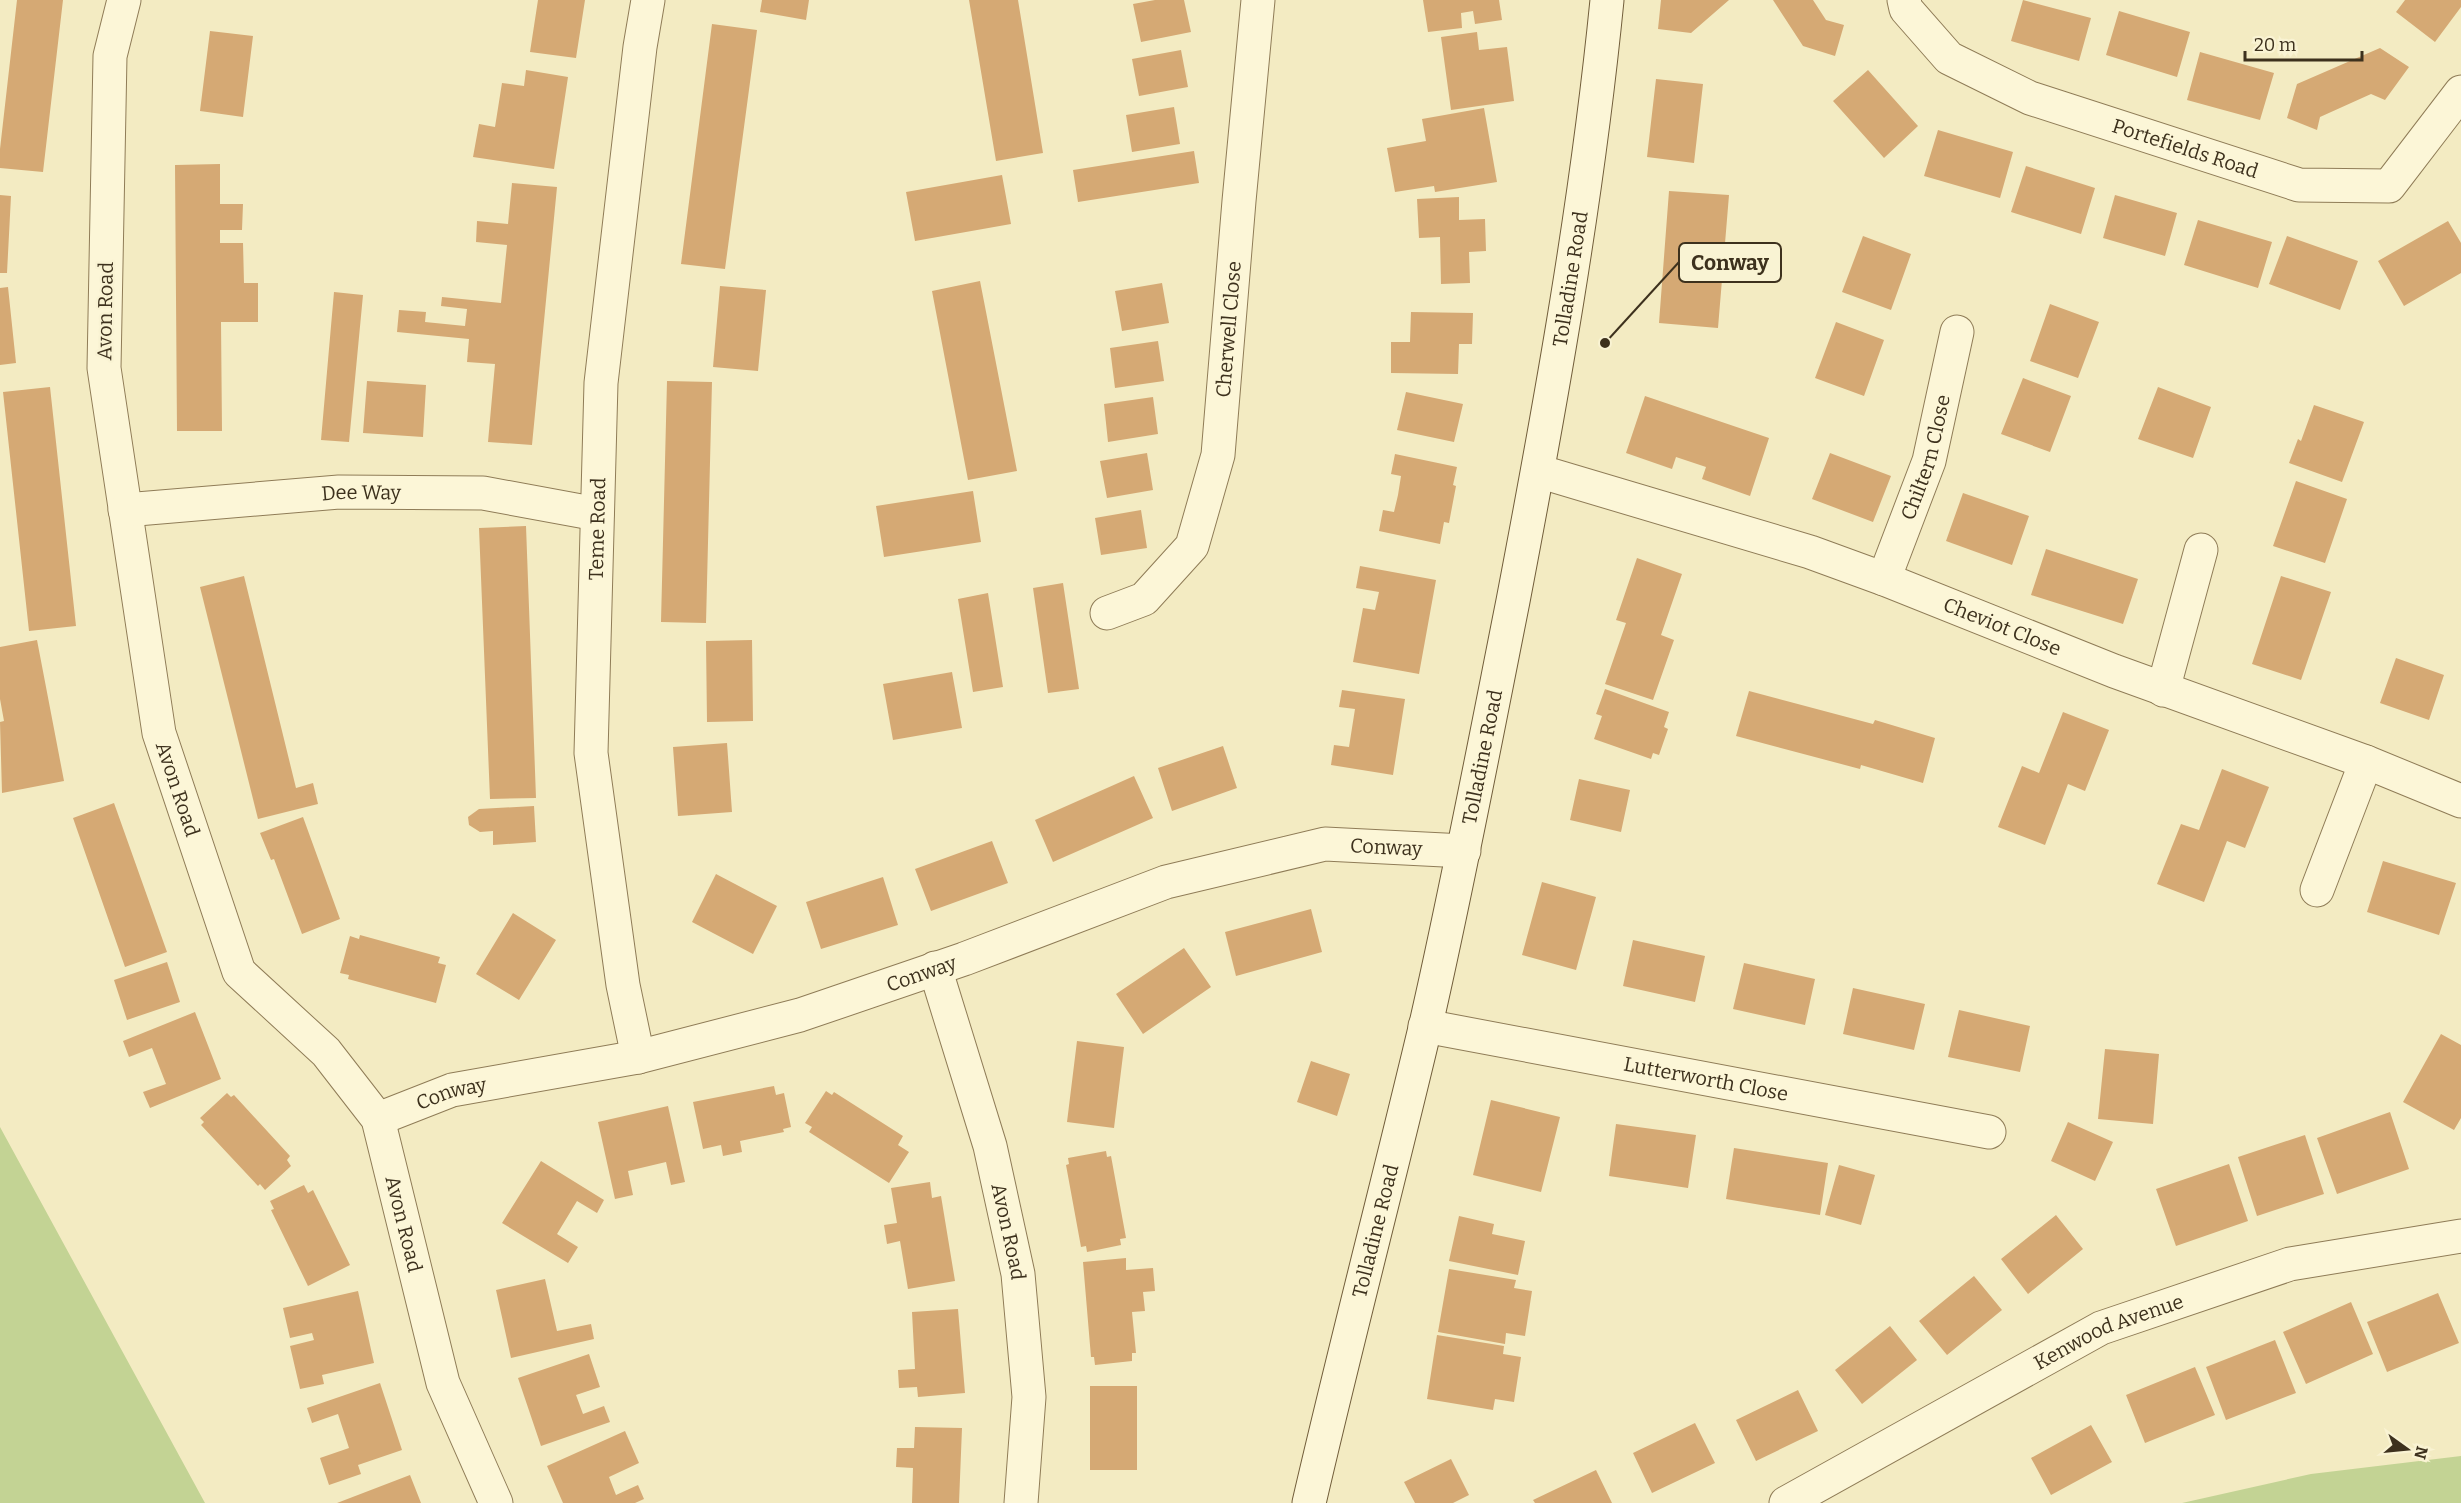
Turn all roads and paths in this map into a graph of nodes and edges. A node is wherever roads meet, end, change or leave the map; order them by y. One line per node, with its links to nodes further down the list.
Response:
1 (124, 0): 9 (street, Avon Road)
2 (648, 0): 10 (street, Teme Road)
3 (1258, 0): 13 (street, Cherwell Close)
4 (1607, 0): 8 (street, Tolladine Road)
5 (1904, 0): 6 (street, Portefields Road)
6 (2461, 92)
7 (1957, 332): 12 (street, Chiltern Close)
8 (1538, 471): 12 (street, Cheviot Close); 17 (street, Tolladine Road)
9 (125, 510): 10 (street, Dee Way); 22 (street, Avon Road)
10 (597, 514): 21 (street, Teme Road)
11 (2201, 550): 14 (street)
12 (1884, 579): 14 (street, Cheviot Close)
13 (1107, 613)
14 (2163, 690): 15 (street, Cheviot Close)
15 (2366, 762): 16 (street, Cheviot Close); 18 (street)
16 (2461, 801)
17 (1464, 851): 19 (street, Conway); 20 (street, Tolladine Road)
18 (2317, 890)
19 (935, 968): 21 (street, Conway); 26 (street, Avon Road)
20 (1425, 1026): 23 (street, Lutterworth Close); 27 (street, Tolladine Road)
21 (638, 1057): 22 (street, Conway)
22 (378, 1119): 25 (street, Avon Road)
23 (1989, 1132)
24 (2461, 1236): 28 (street, Kenwood Avenue)
25 (496, 1503)
26 (1021, 1503)
27 (1309, 1503)
28 (1786, 1503)

